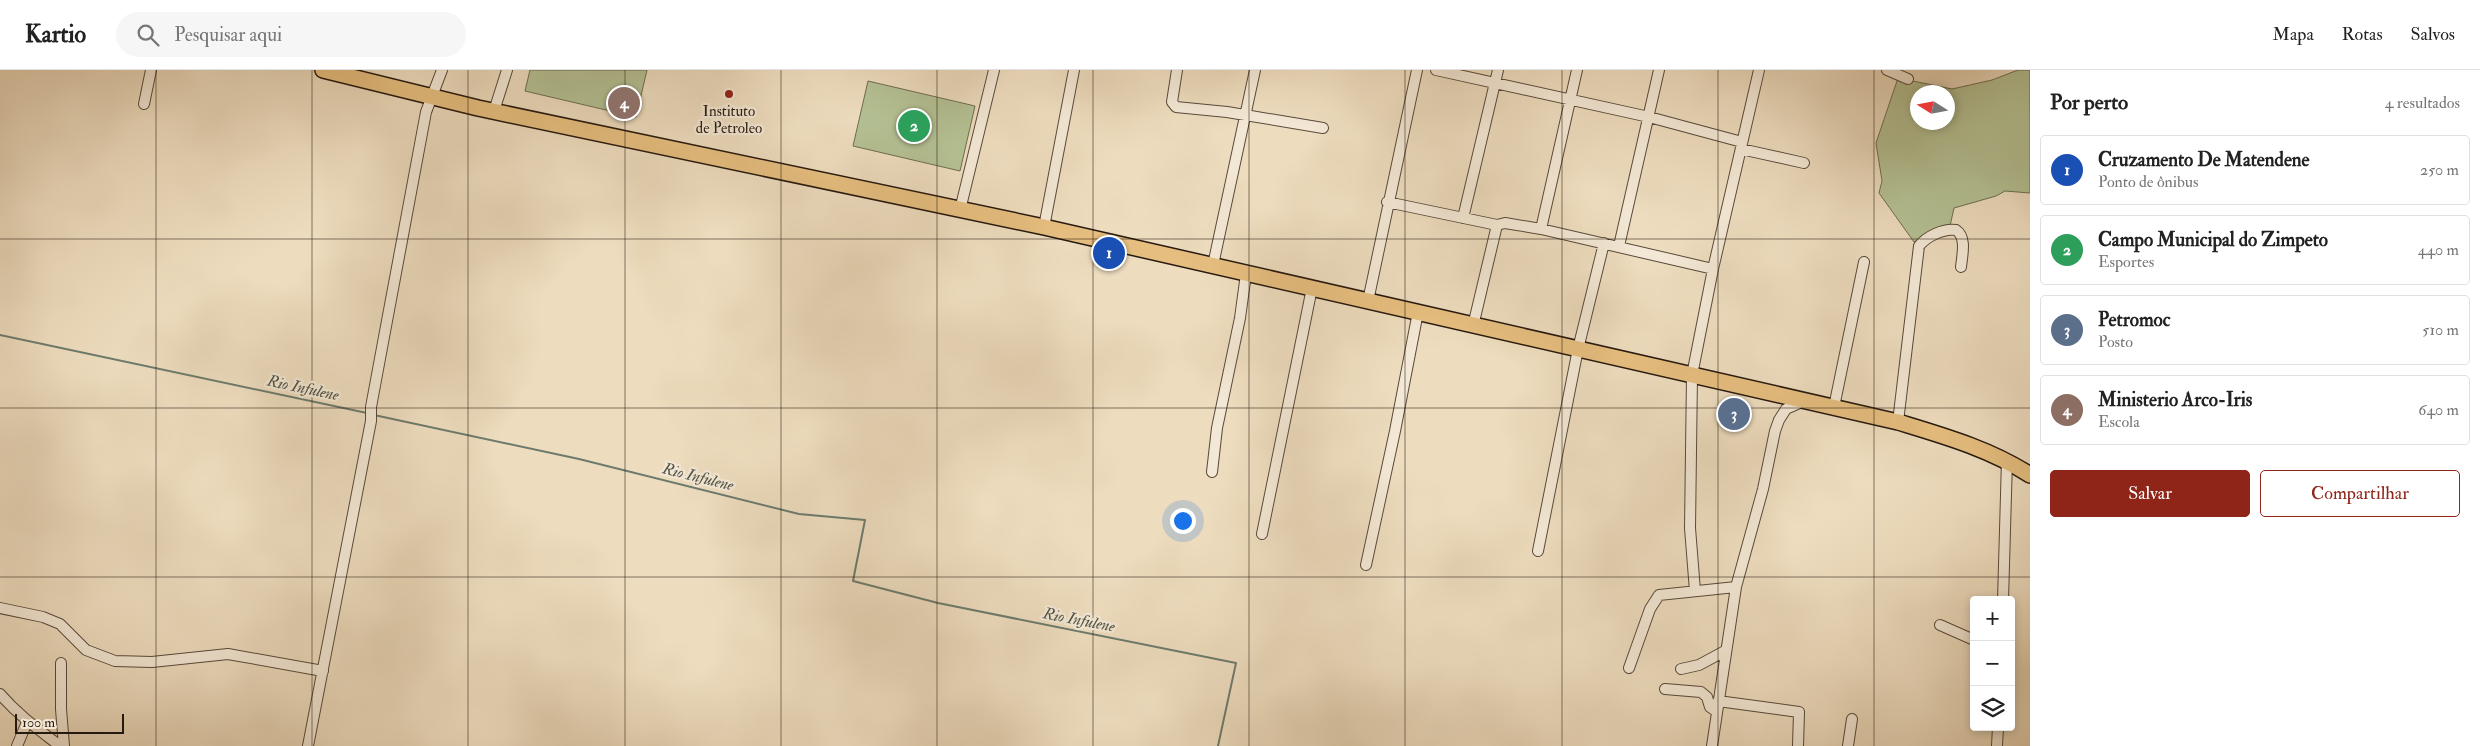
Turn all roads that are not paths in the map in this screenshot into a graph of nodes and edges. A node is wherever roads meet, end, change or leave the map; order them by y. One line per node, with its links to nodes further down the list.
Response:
1 (151, 70): 21 (street)
2 (323, 70): 16 (highway)
3 (442, 70): 19 (street)
4 (506, 70): 22 (street)
5 (994, 70): 29 (street)
6 (1074, 70): 32 (street)
7 (1177, 70): 23 (street)
8 (1255, 70): 23 (street)
9 (1417, 70): 28 (street)
10 (1436, 70): 18 (street)
11 (1498, 70): 18 (street)
12 (1577, 70): 20 (street)
13 (1659, 70): 24 (street)
14 (1760, 70): 26 (street)
15 (1887, 70): 17 (street)
16 (367, 75): 19 (highway)
17 (1908, 79)
18 (1495, 83): 20 (street); 30 (street)
19 (432, 96): 22 (highway); 66 (street)
20 (1570, 100): 24 (street); 33 (street)
21 (144, 104)
22 (494, 111): 29 (highway)
23 (1245, 116): 25 (street); 37 (street)
24 (1649, 117): 26 (street); 35 (street)
25 (1323, 128)
26 (1741, 145): 27 (street); 39 (street)
27 (1804, 163)
28 (1387, 202): 30 (street); 42 (street)
29 (960, 210): 32 (highway)
30 (1463, 218): 31 (street)
31 (1497, 225): 33 (street); 44 (street)
32 (1044, 227): 37 (highway)
33 (1541, 229): 34 (street)
34 (1604, 243): 35 (street); 45 (street)
35 (1619, 246): 39 (street)
36 (1864, 262): 48 (street)
37 (1213, 265): 40 (highway)
38 (1961, 267): 49 (street)
39 (1713, 269): 46 (street)
40 (1246, 274): 41 (highway); 51 (street)
41 (1312, 288): 42 (highway); 53 (street)
42 (1368, 301): 43 (highway)
43 (1418, 312): 44 (highway); 55 (street)
44 (1473, 326): 45 (highway)
45 (1578, 349): 46 (highway); 54 (street)
46 (1692, 375): 47 (highway); 57 (street)
47 (1805, 400): 48 (highway); 56 (street)
48 (1834, 407): 49 (highway)
49 (1898, 422): 50 (highway)
50 (2007, 460): 52 (highway); 58 (street)
51 (1212, 472)
52 (2030, 475)
53 (1262, 534)
54 (1538, 551)
55 (1366, 565)
56 (1736, 587): 57 (street); 62 (street)
57 (1694, 591): 64 (street)
58 (2003, 596)
59 (0, 608): 66 (street)
60 (1940, 625): 61 (street)
61 (1970, 638)
62 (1725, 651): 65 (street); 69 (street)
63 (61, 663): 74 (street)
64 (1629, 668)
65 (1681, 669)
66 (323, 671): 75 (street)
67 (1665, 689): 69 (street)
68 (0, 694): 71 (street)
69 (1717, 706): 76 (street); 77 (street)
70 (1852, 718): 78 (street)
71 (27, 722): 73 (street); 74 (street)
72 (1998, 731): 79 (street)
73 (17, 746)
74 (62, 746)
75 (308, 746)
76 (1712, 746)
77 (1798, 746)
78 (1848, 746)
79 (1997, 746)

